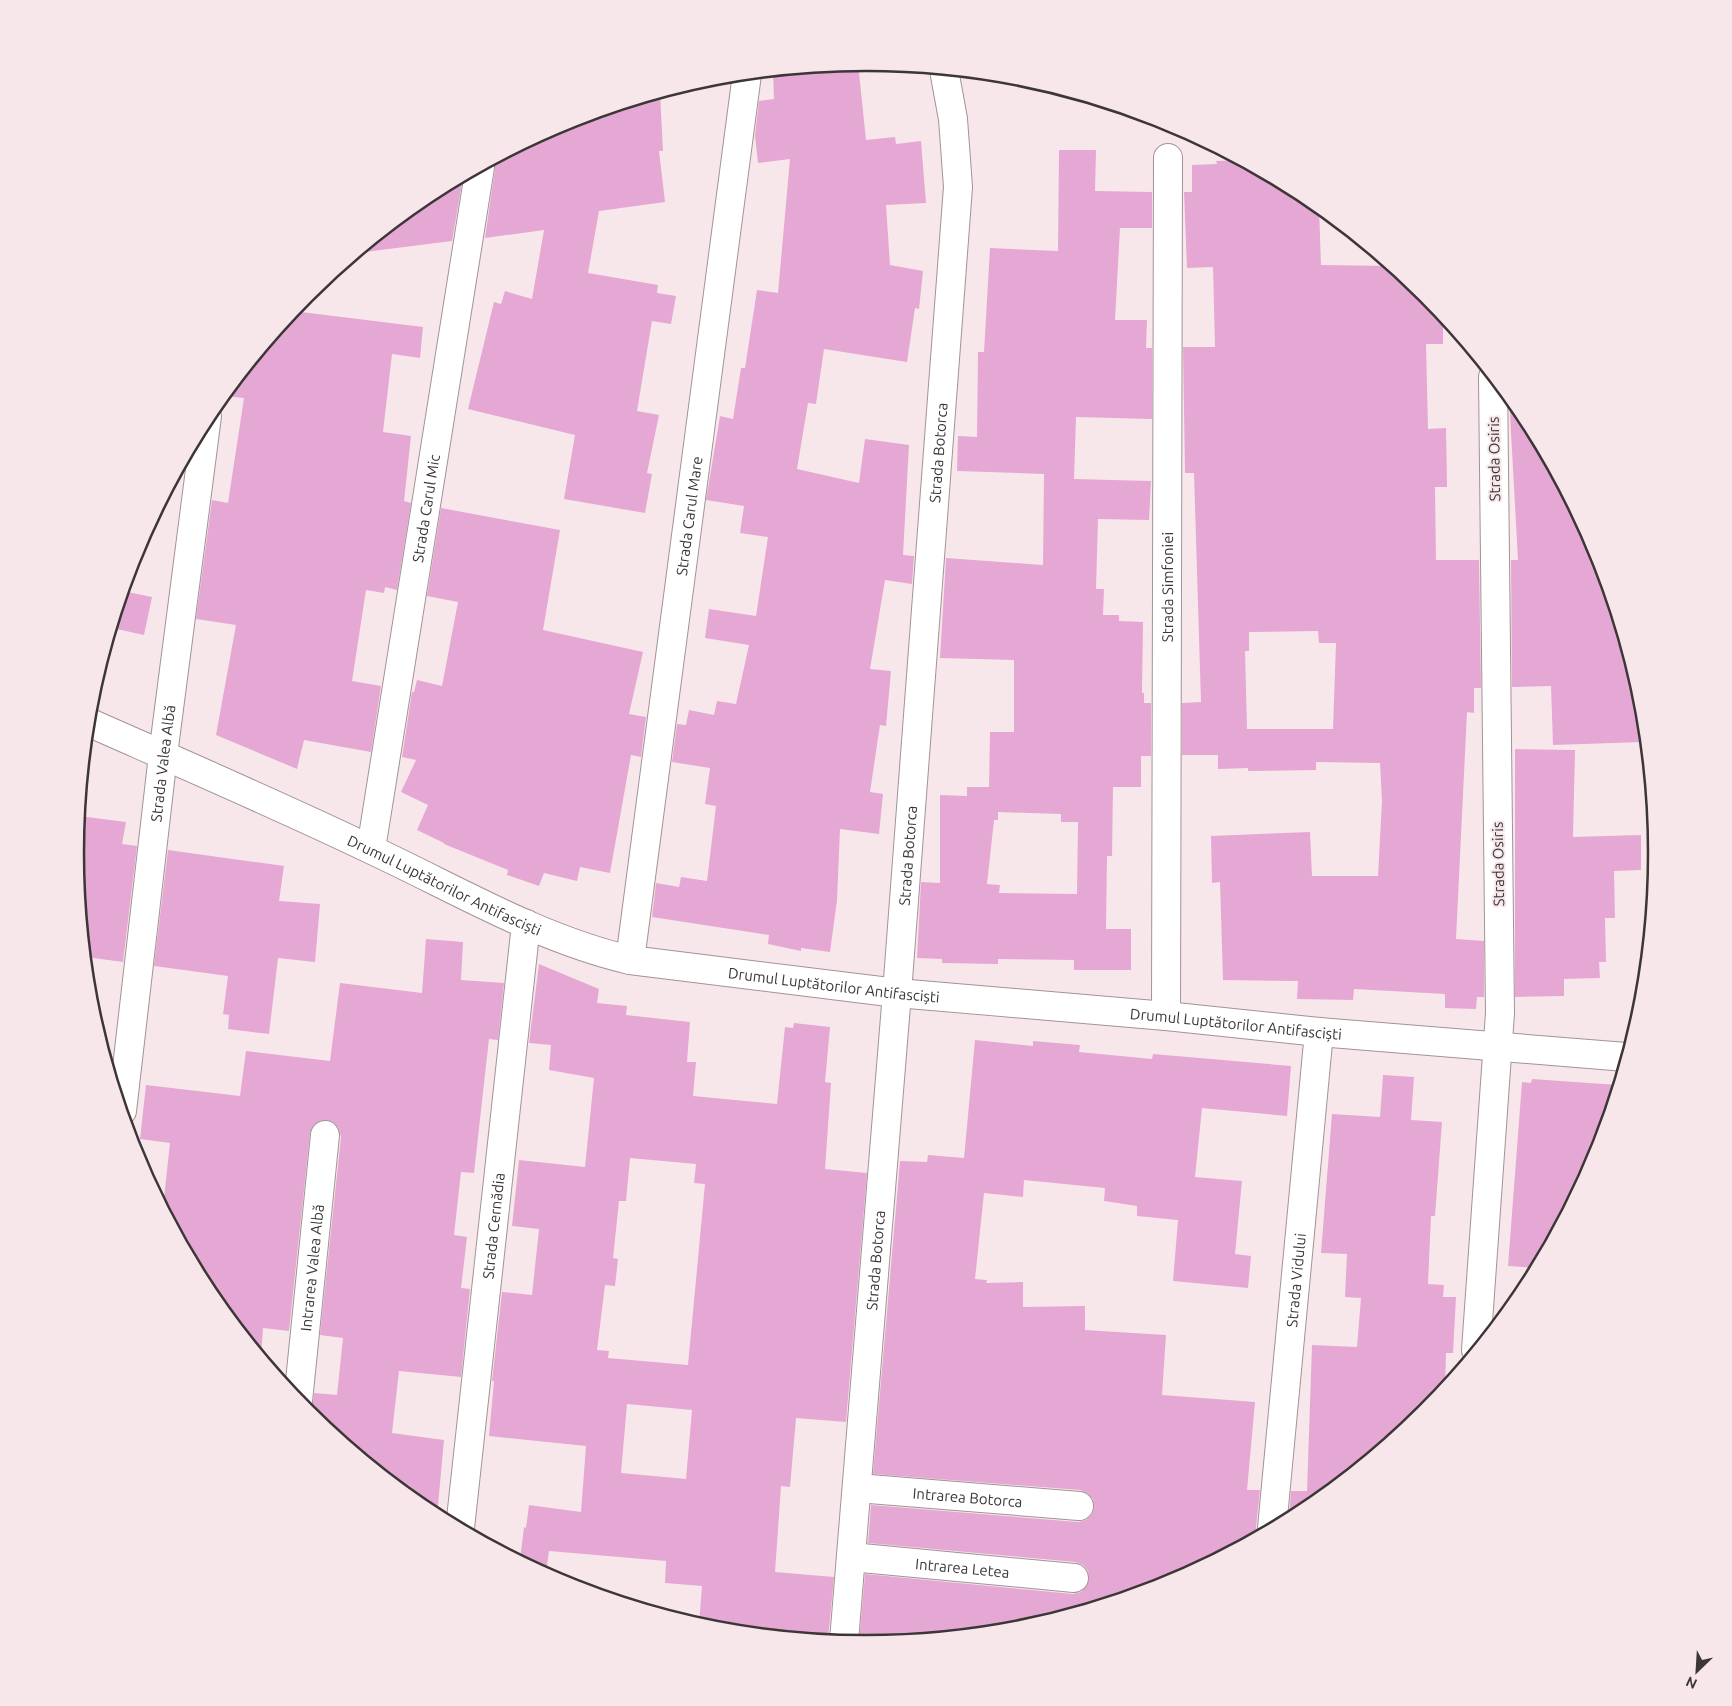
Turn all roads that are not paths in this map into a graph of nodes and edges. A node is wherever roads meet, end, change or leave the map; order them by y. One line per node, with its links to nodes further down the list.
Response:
1 (945, 76): 12 (street, Strada Botorca)
2 (747, 81): 11 (street, Strada Carul Mare)
3 (1168, 158): 13 (street, Strada Simfoniei)
4 (479, 174): 9 (street, Strada Carul Mic)
5 (1493, 387): 15 (street, Strada Osiris)
6 (205, 436): 8 (street, Strada Valea Albă)
7 (95, 725): 8 (street, Drumul Luptătorilor Antifasciști)
8 (163, 755): 9 (street, Drumul Luptătorilor Antifasciști); 17 (street, Strada Valea Albă)
9 (371, 849): 10 (street, Drumul Luptătorilor Antifasciști)
10 (526, 924): 11 (street, Drumul Luptătorilor Antifasciști); 24 (street, Strada Cernădia)
11 (630, 960): 12 (street, Drumul Luptătorilor Antifasciști)
12 (897, 993): 13 (street, Drumul Luptătorilor Antifasciști); 21 (street, Strada Botorca)
13 (1166, 1016): 14 (street, Drumul Luptătorilor Antifasciști)
14 (1319, 1032): 15 (street, Drumul Luptătorilor Antifasciști); 23 (street, Strada Vidului)
15 (1499, 1048): 16 (street, Drumul Luptătorilor Antifasciști); 19 (street, Strada Osiris)
16 (1620, 1058)
17 (124, 1096)
18 (326, 1135): 20 (street, Intrarea Valea Albă)
19 (1477, 1340)
20 (299, 1391)
21 (857, 1488): 22 (street, Intrarea Botorca); 25 (street, Strada Botorca)
22 (1079, 1506)
23 (1273, 1520)
24 (461, 1521)
25 (851, 1557): 26 (street, Intrarea Letea); 27 (street, Strada Botorca)
26 (1074, 1578)
27 (845, 1634)

